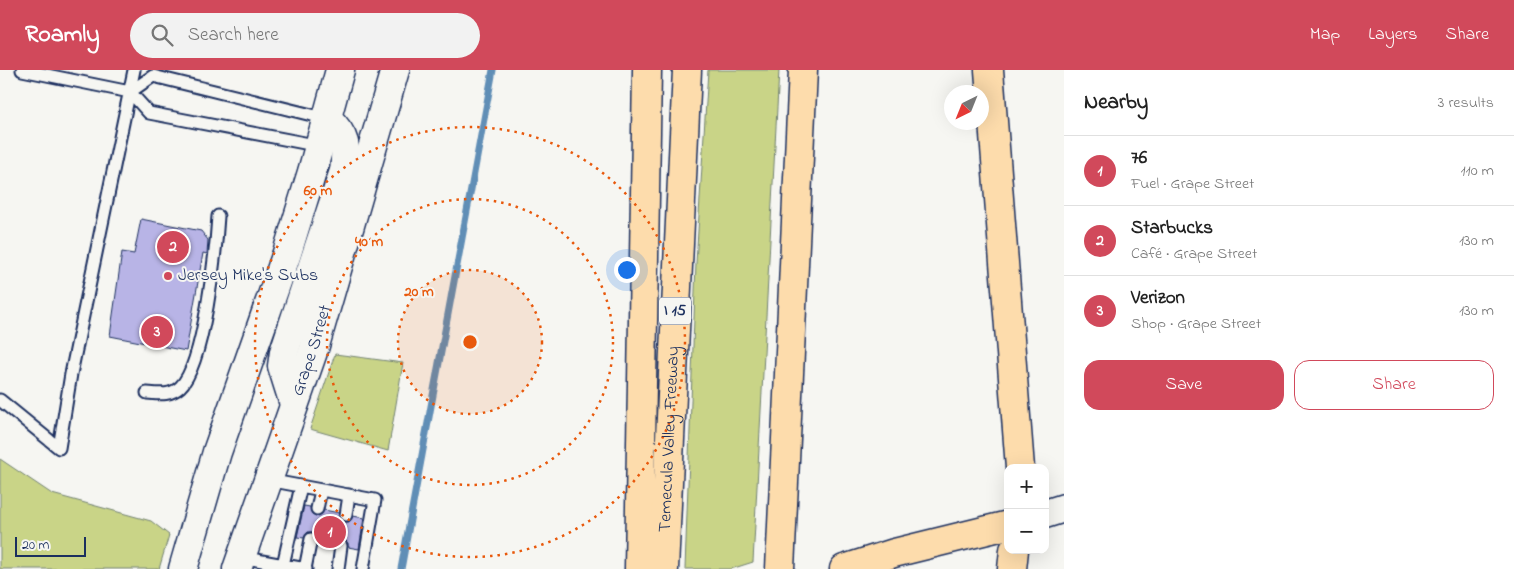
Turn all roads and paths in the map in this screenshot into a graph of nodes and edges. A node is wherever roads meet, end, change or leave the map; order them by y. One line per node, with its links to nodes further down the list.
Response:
1 (22, 70): 9 (lane)
2 (134, 70): 9 (lane)
3 (340, 70): 10 (main road)
4 (395, 70): 15 (main road, Grape Street)
5 (647, 70): 29 (main road)
6 (687, 70): 29 (main road, Temecula Valley Freeway / I 15)
7 (803, 70): 36 (main road)
8 (989, 70): 16 (main road)
9 (130, 92): 10 (lane); 11 (lane); 14 (lane)
10 (328, 119): 11 (main road); 15 (main road)
11 (320, 146): 32 (main road)
12 (218, 216): 13 (lane)
13 (147, 393)
14 (0, 400)
15 (294, 404): 17 (main road, Grape Street)
16 (1020, 464)
17 (268, 480): 18 (lane); 30 (main road, Grape Street)
18 (302, 486): 19 (lane); 31 (lane)
19 (321, 490): 20 (lane); 22 (lane)
20 (349, 495): 24 (lane); 35 (lane)
21 (1064, 508): 23 (main road)
22 (317, 509)
23 (1049, 513)
24 (346, 514)
25 (1004, 526): 37 (main road)
26 (311, 539): 33 (lane)
27 (341, 546): 34 (lane)
28 (1014, 554): 38 (main road)
29 (652, 559)
30 (239, 563): 31 (lane)
31 (283, 565): 33 (lane)
32 (183, 569)
33 (305, 569)
34 (338, 569)
35 (363, 569)
36 (780, 569)
37 (844, 569)
38 (1012, 569)

